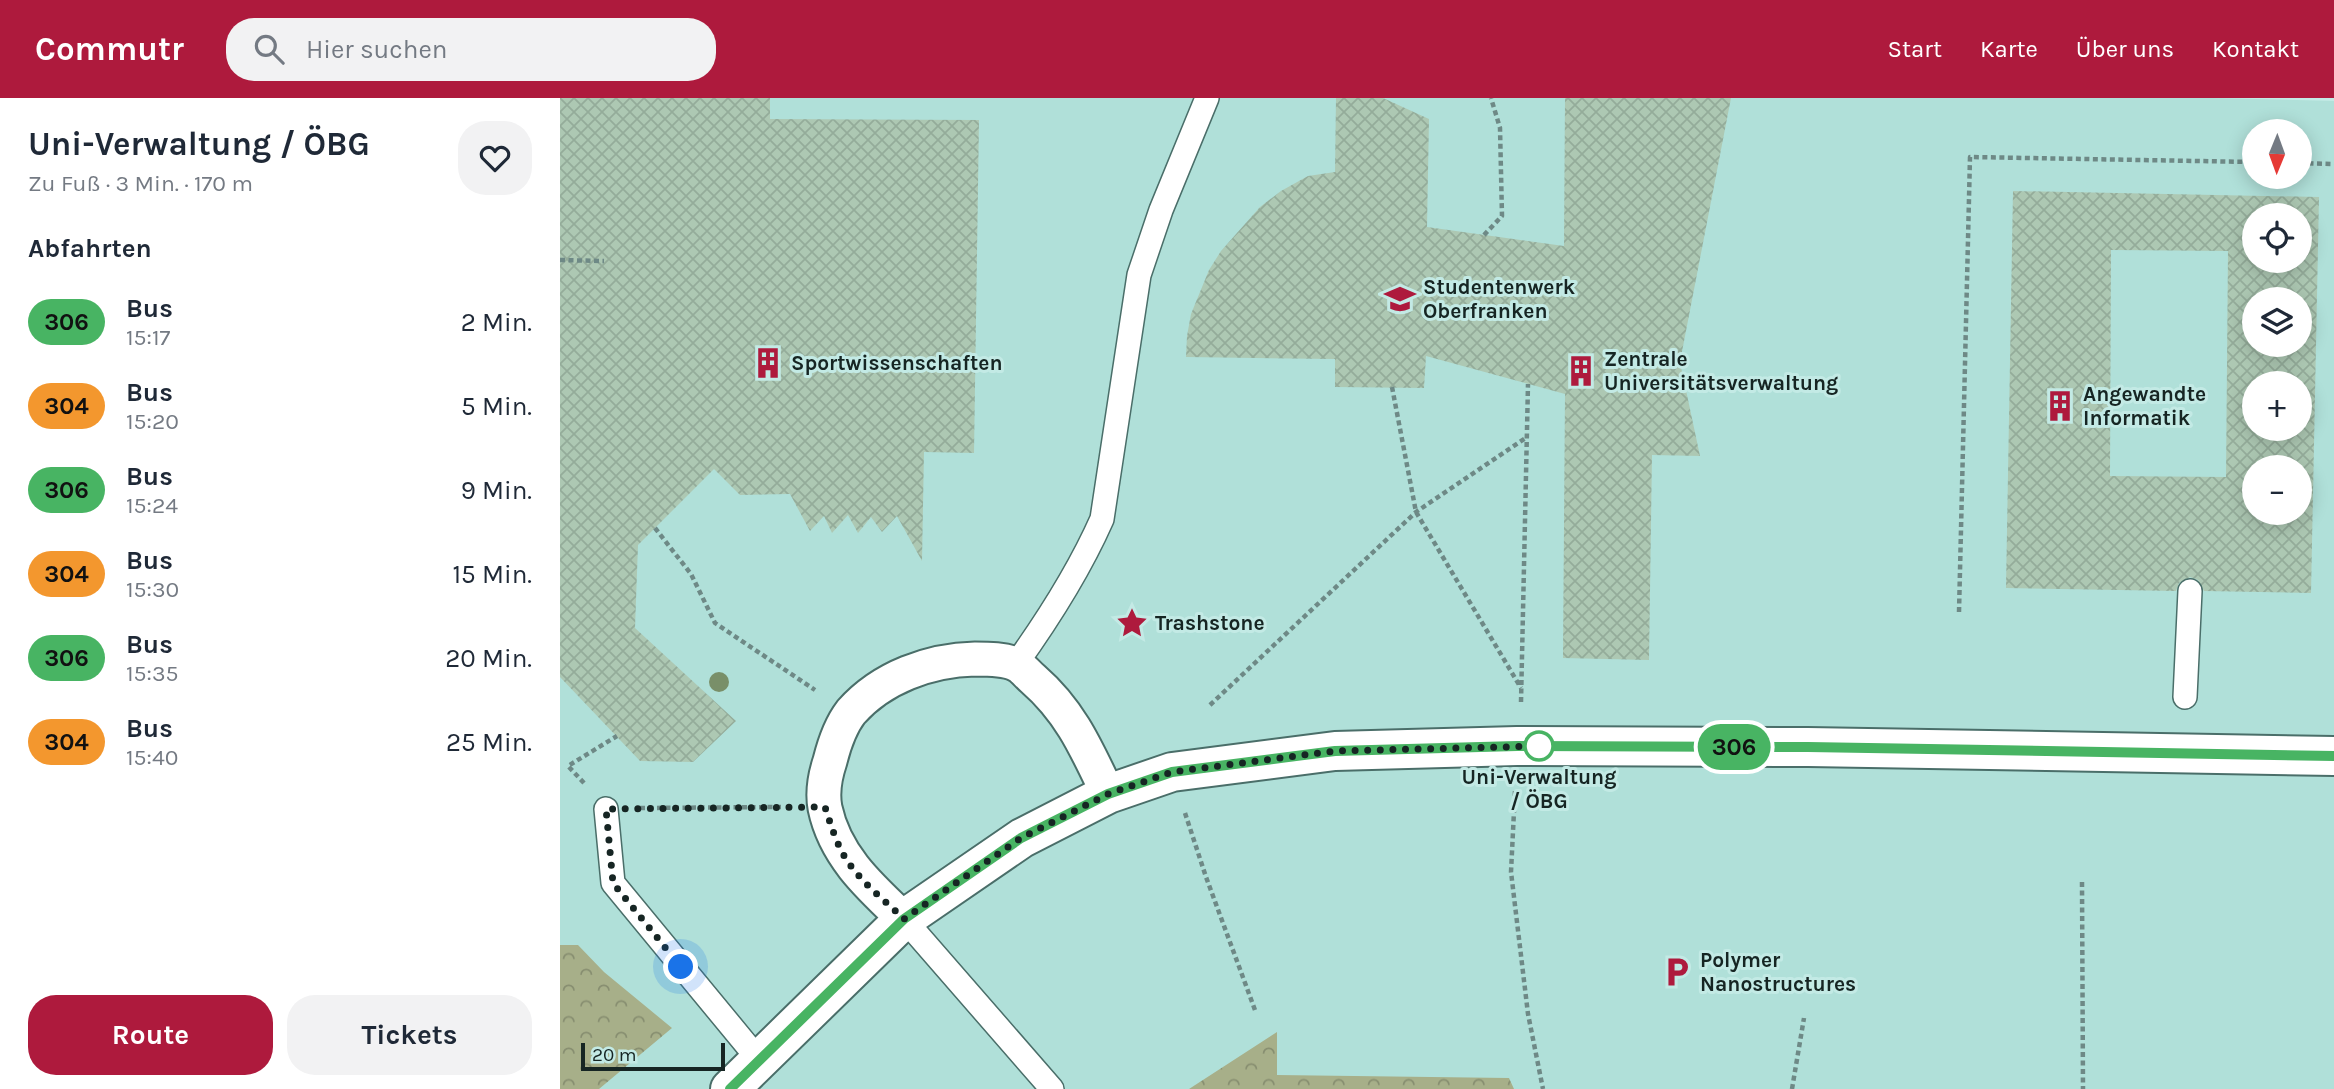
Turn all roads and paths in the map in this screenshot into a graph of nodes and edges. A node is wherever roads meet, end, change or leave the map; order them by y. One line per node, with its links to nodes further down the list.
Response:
1 (1207, 98): 15 (lane)
2 (1491, 98): 6 (path)
3 (2242, 162): 14 (path)
4 (2312, 163): 5 (path)
5 (2334, 164)
6 (1484, 235)
7 (560, 260): 8 (path)
8 (604, 261)
9 (1392, 387): 11 (path)
10 (1527, 437): 11 (path)
11 (1416, 512): 16 (path); 18 (path)
12 (655, 527): 19 (path)
13 (2190, 591): 17 (lane)
14 (1959, 612)
15 (1016, 664): 19 (street); 25 (street)
16 (1521, 689)
17 (2185, 697)
18 (1210, 705)
19 (850, 713): 26 (street)
20 (617, 736): 23 (path)
21 (2334, 756): 24 (street)
22 (560, 766): 23 (path)
23 (568, 766): 27 (path)
24 (1172, 772): 25 (street); 30 (path)
25 (1108, 794): 29 (street)
26 (825, 807): 27 (path); 29 (street)
27 (606, 809): 32 (lane)
28 (2082, 882): 36 (path)
29 (904, 919): 32 (street); 34 (lane)
30 (1255, 1010)
31 (1804, 1018): 35 (path)
32 (759, 1060): 33 (street)
33 (730, 1089)
34 (1052, 1089)
35 (1792, 1089)
36 (2083, 1089)

